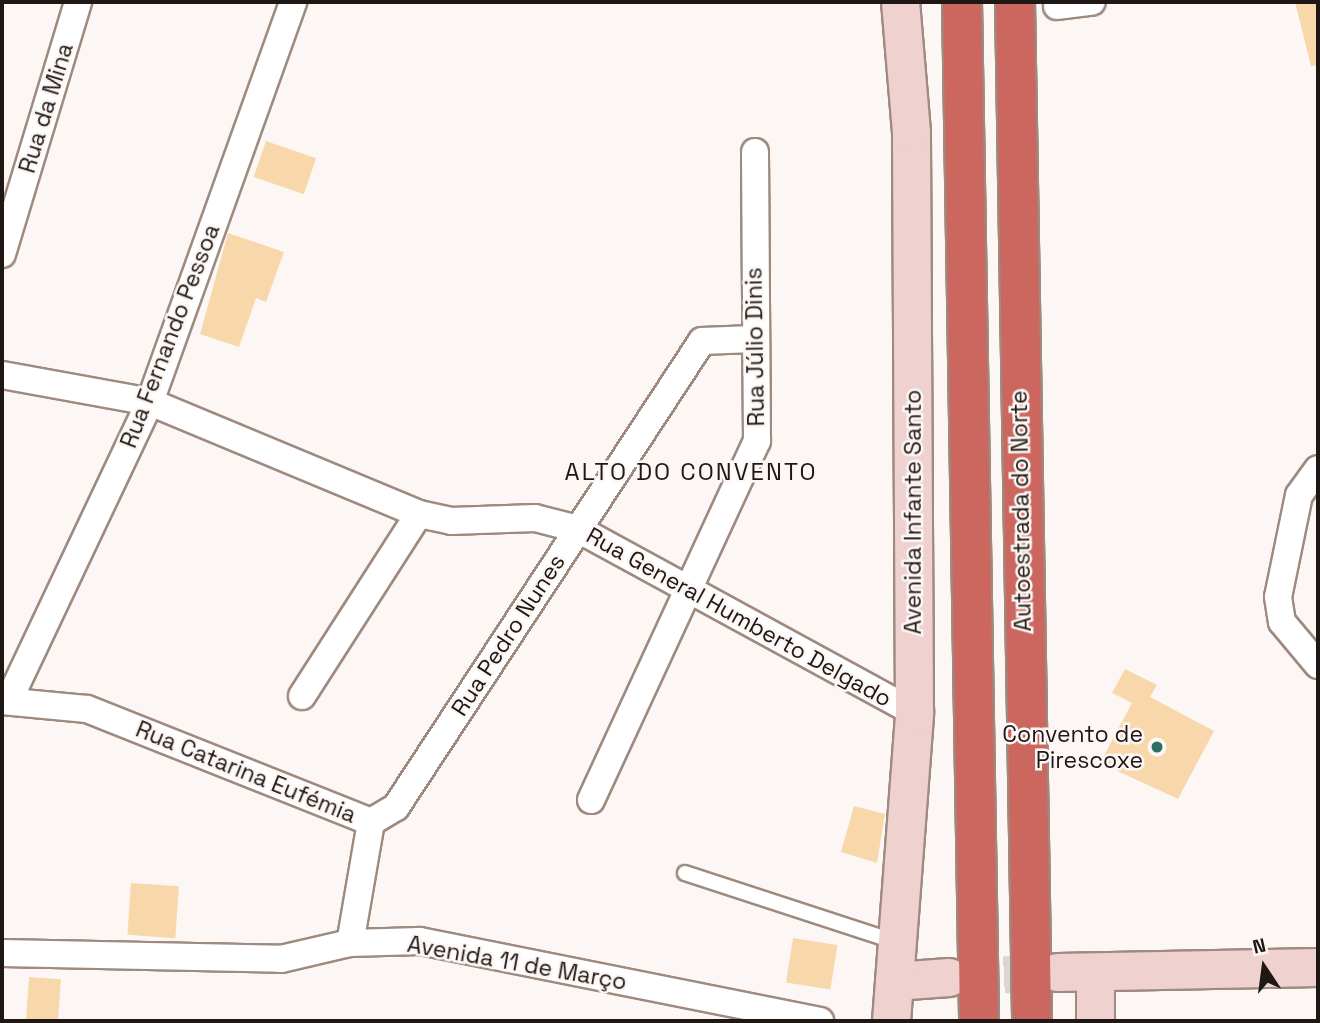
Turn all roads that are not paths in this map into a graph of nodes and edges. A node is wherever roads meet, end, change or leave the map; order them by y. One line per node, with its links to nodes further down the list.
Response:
1 (79, 2): 9 (street, Rua da Mina)
2 (293, 2): 12 (street, Rua Fernando Pessoa)
3 (900, 2): 20 (street, Avenida Infante Santo)
4 (962, 2): 34 (highway)
5 (1015, 2): 35 (highway, Autoestrada do Norte)
6 (1092, 2): 7 (street)
7 (1057, 6)
8 (755, 152): 10 (street, Rua Júlio Dinis)
9 (2, 254)
10 (752, 339): 15 (street, Rua Pedro Nunes); 16 (street, Rua Júlio Dinis)
11 (2, 375): 12 (street, Rua General Humberto Delgado)
12 (150, 402): 14 (street, Rua General Humberto Delgado); 19 (street, Rua Fernando Pessoa)
13 (1318, 469): 17 (street)
14 (419, 514): 15 (street, Rua General Humberto Delgado); 18 (street)
15 (578, 529): 16 (street, Rua General Humberto Delgado); 22 (street, Rua Pedro Nunes)
16 (692, 591): 20 (street, Rua General Humberto Delgado); 21 (street, Rua Júlio Dinis)
17 (1318, 665)
18 (302, 696)
19 (5, 701): 22 (street, Rua Catarina Eufémia)
20 (914, 712): 24 (street, Avenida Infante Santo)
21 (591, 800)
22 (371, 822): 25 (street, Rua Catarina Eufémia)
23 (685, 873): 24 (lane)
24 (897, 942): 31 (street, Avenida Infante Santo)
25 (350, 943): 26 (street, Avenida 11 de Março); 32 (street, Avenida 11 de Março)
26 (2, 953)
27 (1318, 967): 29 (street)
28 (1057, 972): 29 (street)
29 (1095, 972): 36 (street)
30 (949, 977): 31 (street)
31 (894, 981): 33 (street, Avenida Infante Santo)
32 (820, 1021)
33 (891, 1021)
34 (979, 1021)
35 (1032, 1021)
36 (1094, 1021)

